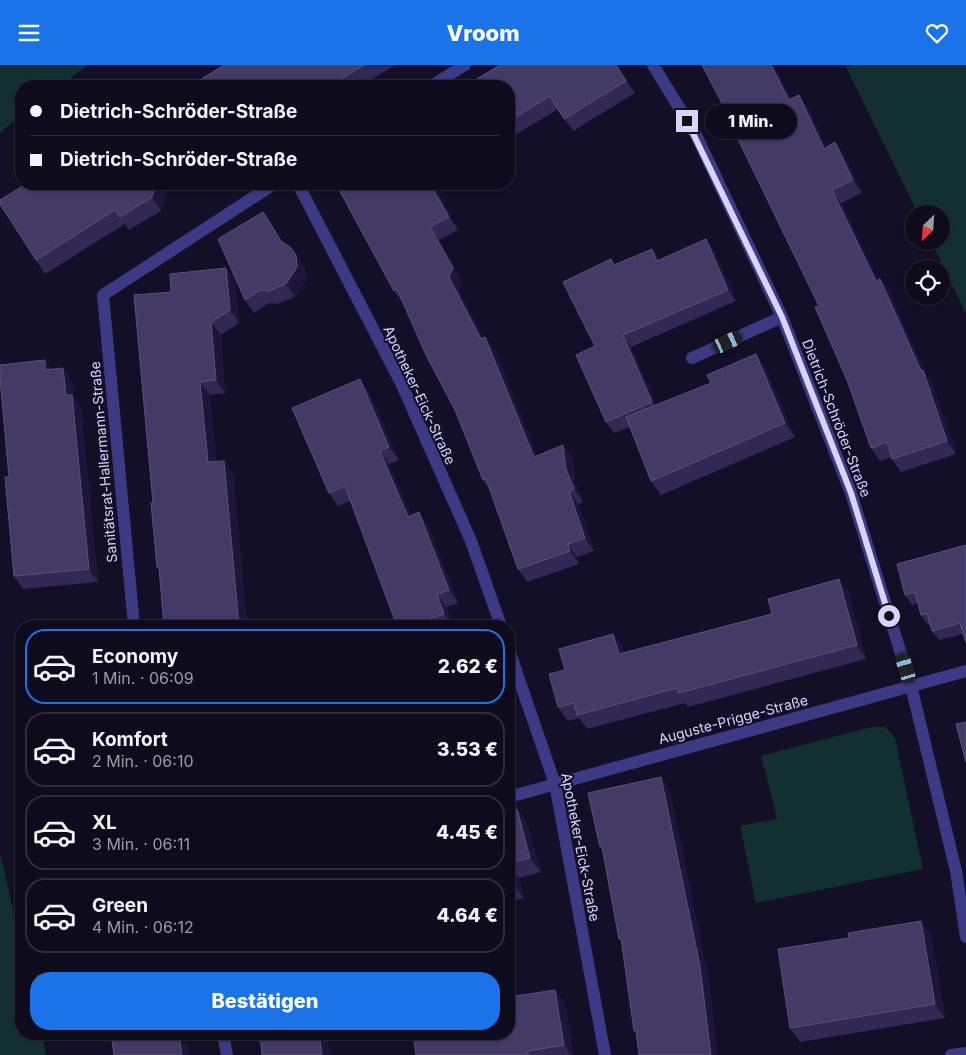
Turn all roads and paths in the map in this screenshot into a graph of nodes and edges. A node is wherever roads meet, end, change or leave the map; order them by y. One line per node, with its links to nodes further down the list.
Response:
1 (465, 65): 3 (street)
2 (653, 65): 6 (street, Dietrich-Schröder-Straße)
3 (441, 80)
4 (265, 190): 8 (street, Sanitätsrat-Hallermann-Straße)
5 (301, 190): 9 (street, Apotheker-Eick-Straße)
6 (782, 317): 7 (street); 12 (street, Dietrich-Schröder-Straße)
7 (692, 358)
8 (133, 620)
9 (499, 620)
10 (515, 667): 13 (street, Apotheker-Eick-Straße)
11 (966, 671): 12 (street, Auguste-Prigge-Straße)
12 (911, 686): 13 (street, Auguste-Prigge-Straße); 15 (street, Dietrich-Schröder-Straße)
13 (555, 784): 14 (street, Auguste-Prigge-Straße); 19 (street, Apotheker-Eick-Straße)
14 (515, 795)
15 (966, 937)
16 (225, 1040): 18 (street)
17 (966, 1053): 20 (street)
18 (227, 1055)
19 (605, 1055)
20 (952, 1055)

